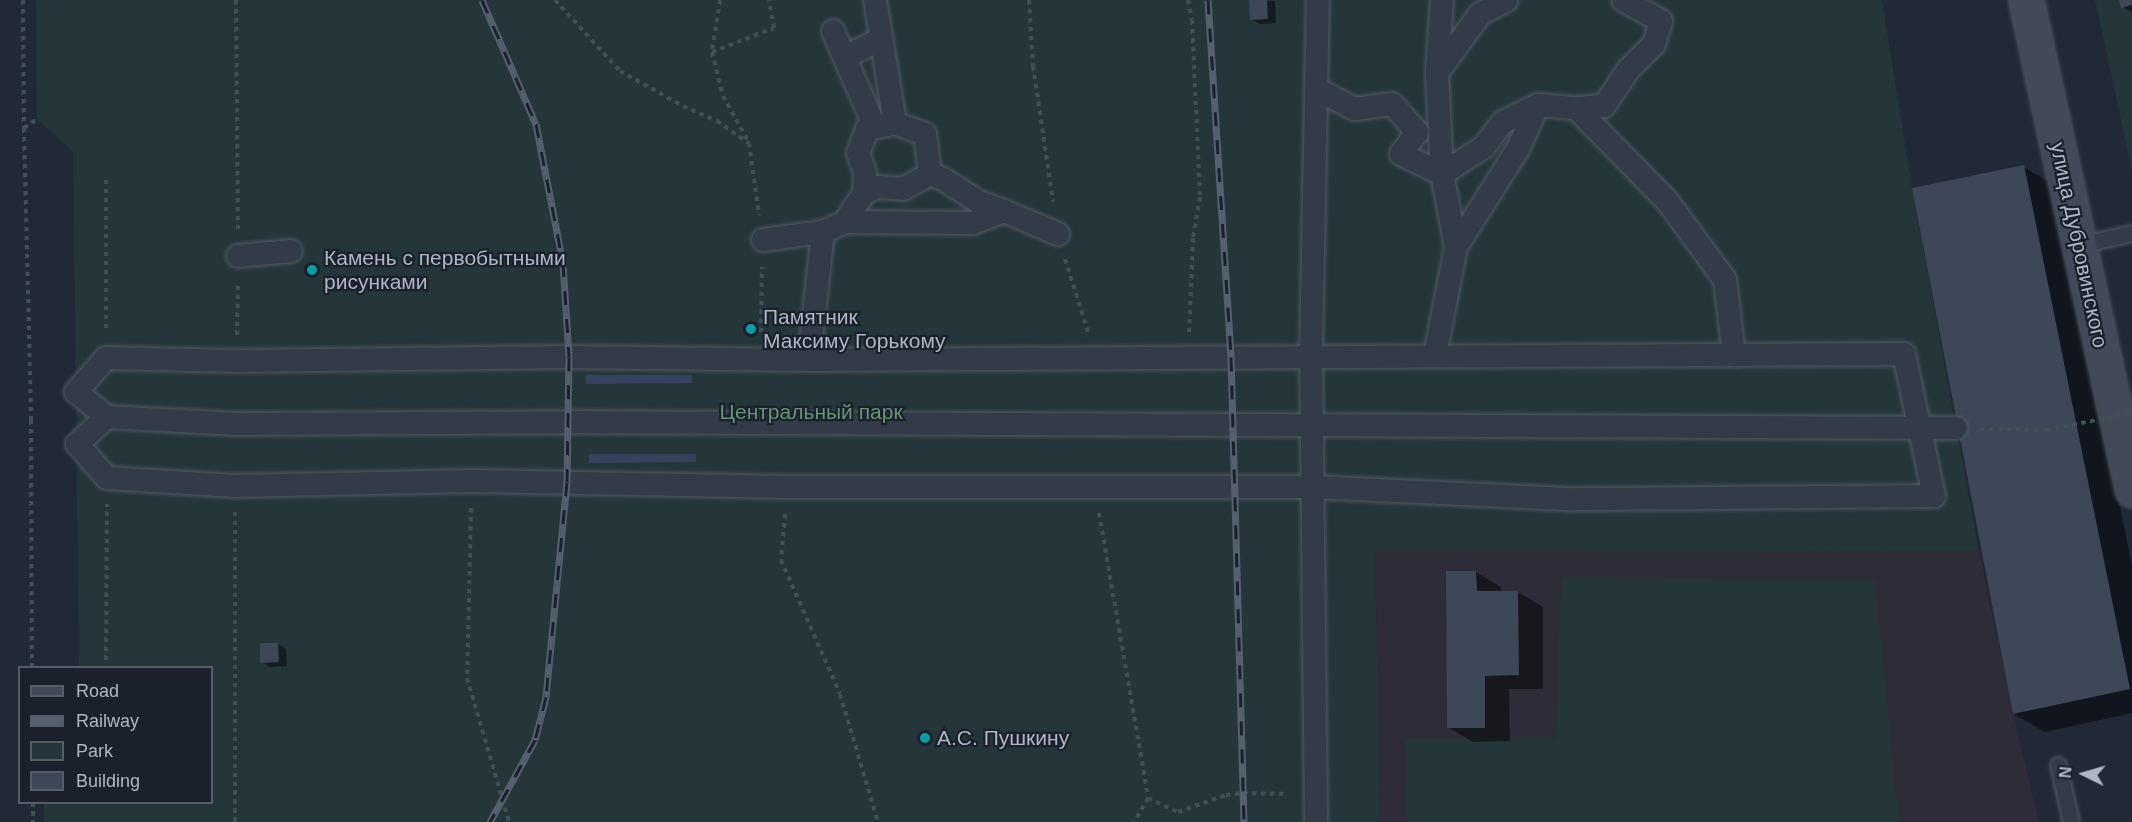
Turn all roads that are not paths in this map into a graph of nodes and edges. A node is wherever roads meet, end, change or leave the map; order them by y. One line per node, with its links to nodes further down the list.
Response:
1 (875, 0): 8 (street)
2 (1318, 0): 11 (street)
3 (1442, 0): 10 (street)
4 (1506, 0): 10 (street)
5 (1623, 0): 13 (street)
6 (2026, 0): 24 (main road, улица Дубровинского)
7 (833, 31): 9 (street)
8 (881, 39): 9 (street); 14 (street)
9 (845, 57): 14 (street)
10 (1437, 73): 16 (street)
11 (1318, 90): 16 (street); 28 (street)
12 (1538, 105): 13 (street); 16 (street); 25 (street)
13 (1576, 108): 30 (street)
14 (885, 125): 15 (street); 17 (street)
15 (930, 174): 17 (street); 18 (street)
16 (1442, 174): 25 (street)
17 (864, 193): 19 (street)
18 (1004, 211): 19 (street); 22 (street)
19 (845, 222): 20 (street)
20 (823, 232): 23 (street); 31 (street)
21 (2132, 233): 24 (lane)
22 (1058, 234)
23 (763, 240)
24 (2079, 245): 37 (main road, улица Дубровинского)
25 (1456, 247): 29 (street)
26 (291, 250): 27 (street)
27 (238, 256)
28 (1311, 355): 29 (street); 31 (street); 33 (street)
29 (1435, 355): 30 (street)
30 (1734, 355): 34 (street)
31 (809, 360): 32 (street)
32 (107, 417): 33 (street); 36 (street)
33 (1313, 425): 34 (street); 36 (street)
34 (1918, 426): 35 (street); 36 (street)
35 (1956, 428)
36 (1313, 487): 39 (street)
37 (2132, 490)
38 (2058, 765): 40 (lane)
39 (1316, 822)
40 (2071, 822)

